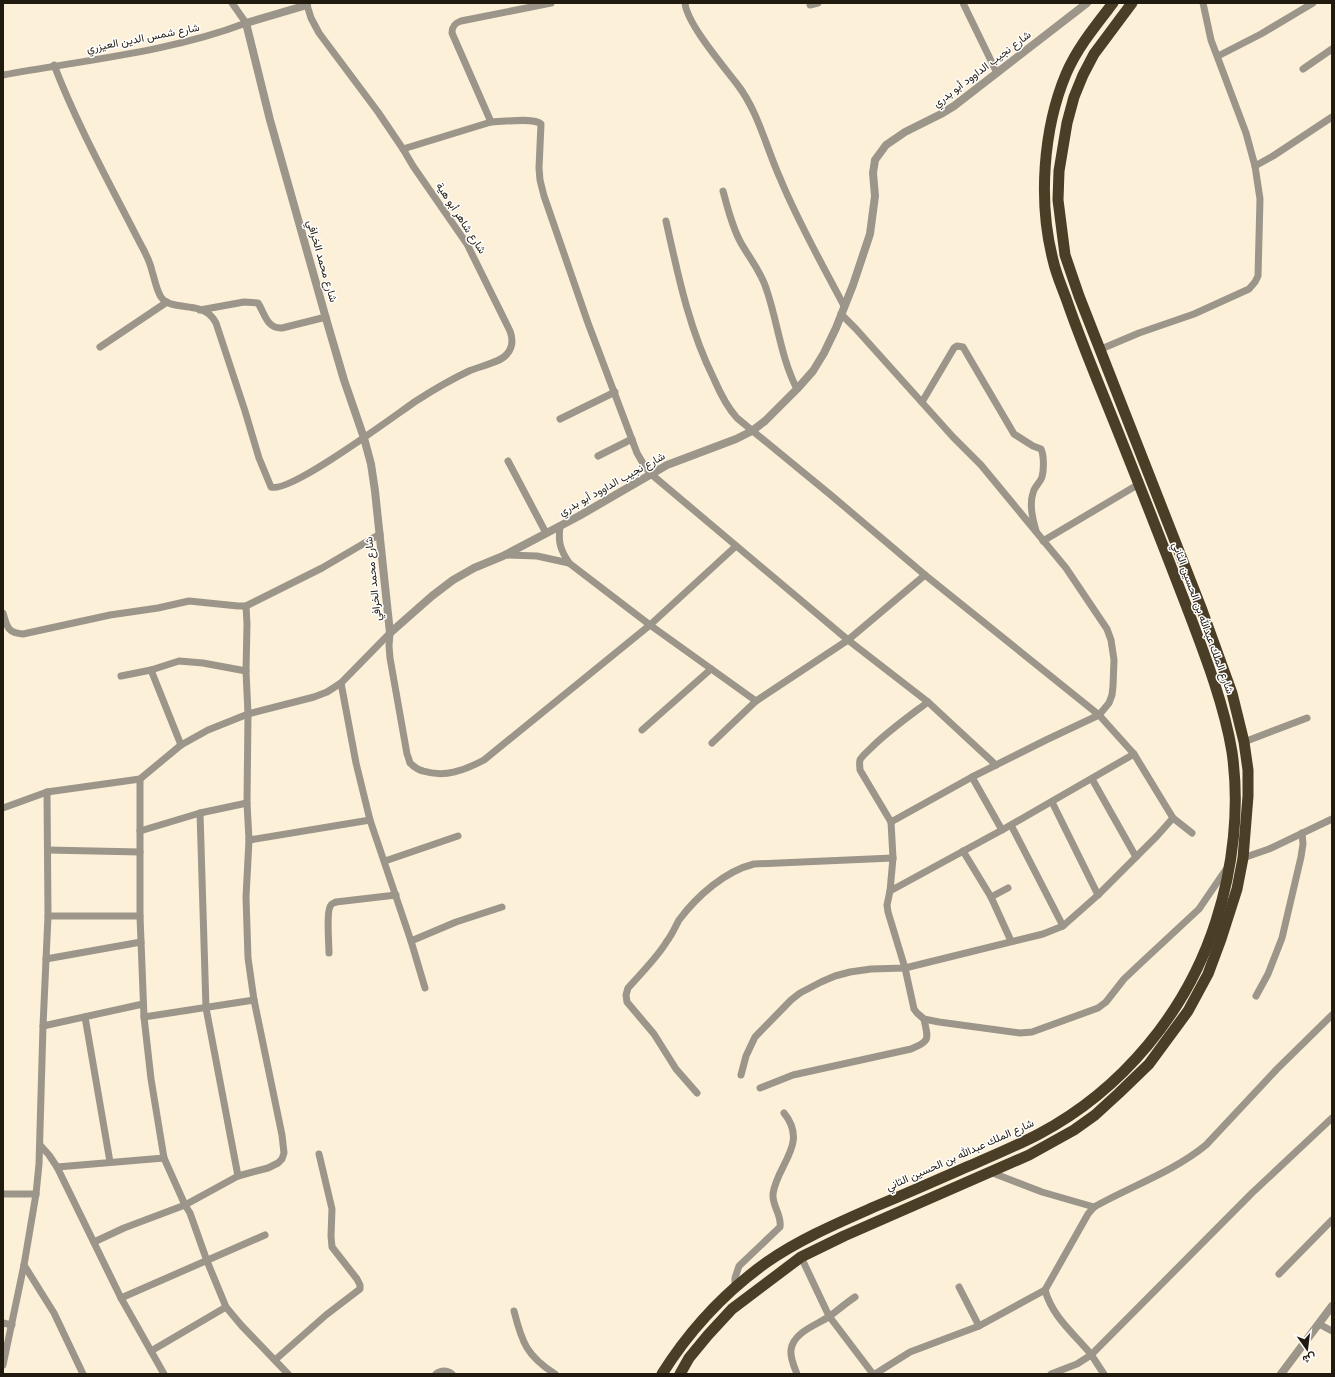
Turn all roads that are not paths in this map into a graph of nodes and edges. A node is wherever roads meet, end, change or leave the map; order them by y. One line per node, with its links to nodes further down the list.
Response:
1 (232, 3): 13 (street, شارع محمد الخرافي)
2 (551, 3): 21 (street)
3 (685, 3): 28 (street)
4 (818, 3): 12 (street)
5 (963, 3): 18 (street)
6 (1088, 3): 18 (street, شارع نجيب الداوود أبو بدري)
7 (1113, 3): 42 (highway, شارع الملك عبدالله بن الحسين الثاني)
8 (1132, 3): 31 (highway, شارع الملك عبدالله بن الحسين الثاني)
9 (1203, 3): 15 (street)
10 (1313, 3): 15 (street)
11 (307, 4): 13 (street, شارع شمس الدين العيزري); 22 (street, شارع شاهر أبو هية)
12 (810, 5)
13 (246, 23): 16 (street, شارع شمس الدين العيزري); 29 (street, شارع محمد الخرافي)
14 (1332, 49): 17 (street)
15 (1218, 56): 23 (street)
16 (54, 65): 19 (street, شارع شمس الدين العيزري); 26 (street)
17 (1303, 69)
18 (997, 73): 28 (street, شارع نجيب الداوود أبو بدري)
19 (3, 75)
20 (1332, 117): 23 (street)
21 (491, 122): 22 (street); 33 (street)
22 (403, 149): 37 (street, شارع شاهر أبو هية)
23 (1256, 166): 31 (street)
24 (723, 191): 32 (street)
25 (666, 221): 36 (street)
26 (167, 302): 27 (street); 30 (street)
27 (200, 310): 29 (street); 37 (street, شارع شاهر أبو هية)
28 (842, 310): 32 (street, شارع نجيب الداوود أبو بدري); 34 (street)
29 (326, 317): 37 (street, شارع محمد الخرافي)
30 (100, 347)
31 (1101, 349): 43 (highway, شارع الملك عبدالله بن الحسين الثاني)
32 (797, 390): 36 (street, شارع نجيب الداوود أبو بدري)
33 (615, 392): 35 (street); 38 (street)
34 (922, 402): 47 (street); 47 (street)
35 (560, 419)
36 (752, 431): 41 (street, شارع نجيب الداوود أبو بدري); 55 (street)
37 (364, 438): 48 (street, شارع محمد الخرافي)
38 (632, 439): 39 (street); 41 (street)
39 (598, 456)
40 (508, 461): 46 (street)
41 (651, 474): 45 (street, شارع نجيب الداوود أبو بدري); 51 (street)
42 (1139, 484): 44 (highway, شارع الملك عبدالله بن الحسين الثاني); 49 (street)
43 (1166, 516): 44 (highway); 50 (highway, شارع الملك عبدالله بن الحسين الثاني)
44 (1153, 522): 52 (highway, شارع الملك عبدالله بن الحسين الثاني)
45 (560, 526): 46 (street, شارع نجيب الداوود أبو بدري); 54 (street)
46 (546, 533): 53 (street, شارع نجيب الداوود أبو بدري)
47 (1036, 533): 49 (street)
48 (380, 534): 56 (street); 59 (street, شارع محمد الخرافي)
49 (1043, 541): 69 (street)
50 (1176, 545): 52 (highway); 72 (highway, شارع الملك عبدالله بن الحسين الثاني)
51 (736, 546): 58 (street, شارع محمد الخرافي); 60 (street)
52 (1164, 549): 103 (highway, شارع الملك عبدالله بن الحسين الثاني)
53 (503, 556): 54 (street); 59 (street, شارع نجيب الداوود أبو بدري)
54 (569, 562): 58 (street)
55 (925, 575): 60 (street); 69 (street)
56 (246, 606): 57 (street); 63 (street)
57 (3, 613)
58 (650, 625): 59 (street, شارع محمد الخرافي); 61 (street)
59 (390, 633): 65 (street)
60 (848, 640): 66 (street); 67 (street)
61 (711, 669): 66 (street); 71 (street)
62 (151, 670): 63 (street); 64 (street); 74 (street)
63 (246, 671): 68 (street)
64 (121, 676)
65 (341, 683): 68 (street); 87 (street)
66 (756, 702): 73 (street)
67 (928, 702): 76 (street); 88 (street)
68 (248, 714): 74 (street); 82 (street)
69 (1099, 715): 75 (street); 76 (street)
70 (1307, 718): 72 (street)
71 (642, 730)
72 (1244, 742): 101 (highway, شارع الملك عبدالله بن الحسين الثاني)
73 (712, 744)
74 (182, 745): 78 (street)
75 (1134, 754): 79 (street); 85 (street)
76 (996, 765): 77 (street)
77 (972, 777): 88 (street); 90 (street)
78 (140, 779): 80 (street); 91 (street)
79 (1092, 779): 81 (street); 99 (street)
80 (47, 792): 83 (street); 96 (street)
81 (1052, 802): 89 (street); 107 (street)
82 (247, 803): 84 (street); 95 (street)
83 (3, 808)
84 (200, 813): 91 (street); 123 (street)
85 (1173, 818): 92 (street); 99 (street)
86 (1332, 819): 93 (street)
87 (370, 820): 95 (street); 102 (street)
88 (891, 822): 100 (street)
89 (1011, 825): 90 (street); 112 (street)
90 (1002, 830): 97 (street)
91 (140, 831): 98 (street)
92 (1192, 833)
93 (1302, 833): 101 (street); 120 (street)
94 (458, 836): 102 (street)
95 (249, 840): 121 (street)
96 (48, 850): 98 (street); 110 (street)
97 (963, 851): 105 (street); 108 (street)
98 (140, 852): 111 (street)
99 (1136, 857): 107 (street)
100 (893, 858): 105 (street); 131 (street)
101 (1243, 858): 139 (highway, شارع الملك عبدالله بن الحسين الثاني)
102 (385, 861): 106 (street)
103 (1230, 864): 127 (street); 153 (highway, شارع الملك عبدالله بن الحسين الثاني)
104 (1008, 888): 108 (street)
105 (890, 891): 118 (street)
106 (396, 895): 113 (street); 116 (street)
107 (1098, 895): 112 (street)
108 (991, 897): 114 (street)
109 (502, 907): 113 (street)
110 (48, 916): 111 (street); 117 (street)
111 (140, 916): 115 (street)
112 (1063, 926): 114 (street)
113 (411, 941): 119 (street)
114 (1011, 941): 118 (street)
115 (141, 942): 117 (street); 122 (street)
116 (329, 953)
117 (46, 959): 128 (street)
118 (905, 968): 127 (street); 129 (street)
119 (425, 988)
120 (1256, 996)
121 (254, 1000): 123 (street); 140 (street)
122 (143, 1004): 125 (street); 126 (street)
123 (206, 1008): 126 (street); 140 (street)
124 (1332, 1015): 144 (street)
125 (85, 1017): 128 (street); 137 (street)
126 (144, 1017): 136 (street)
127 (924, 1019): 130 (street)
128 (43, 1026): 134 (street)
129 (741, 1075)
130 (760, 1088)
131 (697, 1093)
132 (784, 1113): 153 (street)
133 (1332, 1118): 167 (street)
134 (40, 1145): 138 (street); 142 (street)
135 (319, 1154): 168 (street)
136 (164, 1158): 137 (street); 143 (street)
137 (110, 1162): 138 (street)
138 (57, 1167): 147 (street)
139 (990, 1172): 144 (street); 148 (highway, شارع الملك عبدالله بن الحسين الثاني)
140 (238, 1176): 143 (street)
141 (3, 1194): 142 (street)
142 (36, 1194): 150 (street)
143 (185, 1205): 147 (street); 149 (street)
144 (1094, 1207): 154 (street)
145 (1332, 1220): 151 (street)
146 (265, 1236): 149 (street)
147 (94, 1242): 156 (street)
148 (801, 1257): 160 (street); 177 (highway, شارع الملك عبدالله بن الحسين الثاني)
149 (207, 1262): 156 (street); 158 (street)
150 (24, 1265): 163 (street); 170 (street)
151 (1279, 1274)
152 (959, 1287): 164 (street)
153 (735, 1288): 176 (highway, شارع الملك عبدالله بن الحسين الثاني)
154 (1045, 1290): 164 (street); 167 (street)
155 (855, 1297): 160 (street)
156 (121, 1298): 166 (street)
157 (1332, 1306): 162 (street)
158 (226, 1307): 166 (street); 168 (street)
159 (514, 1311): 175 (street)
160 (829, 1316): 178 (street); 179 (street)
161 (3, 1323): 163 (street)
162 (1319, 1324): 165 (street); 182 (street)
163 (12, 1325): 169 (street)
164 (978, 1326): 179 (street)
165 (1332, 1331)
166 (151, 1350): 171 (street)
167 (1091, 1355): 180 (street); 181 (street)
168 (275, 1360): 172 (street)
169 (3, 1365)
170 (83, 1374)
171 (164, 1374)
172 (288, 1374)
173 (436, 1374): 174 (street)
174 (452, 1374)
175 (555, 1374)
176 (662, 1374)
177 (680, 1374)
178 (797, 1374)
179 (874, 1374)
180 (1051, 1374)
181 (1104, 1374)
182 (1280, 1374)

